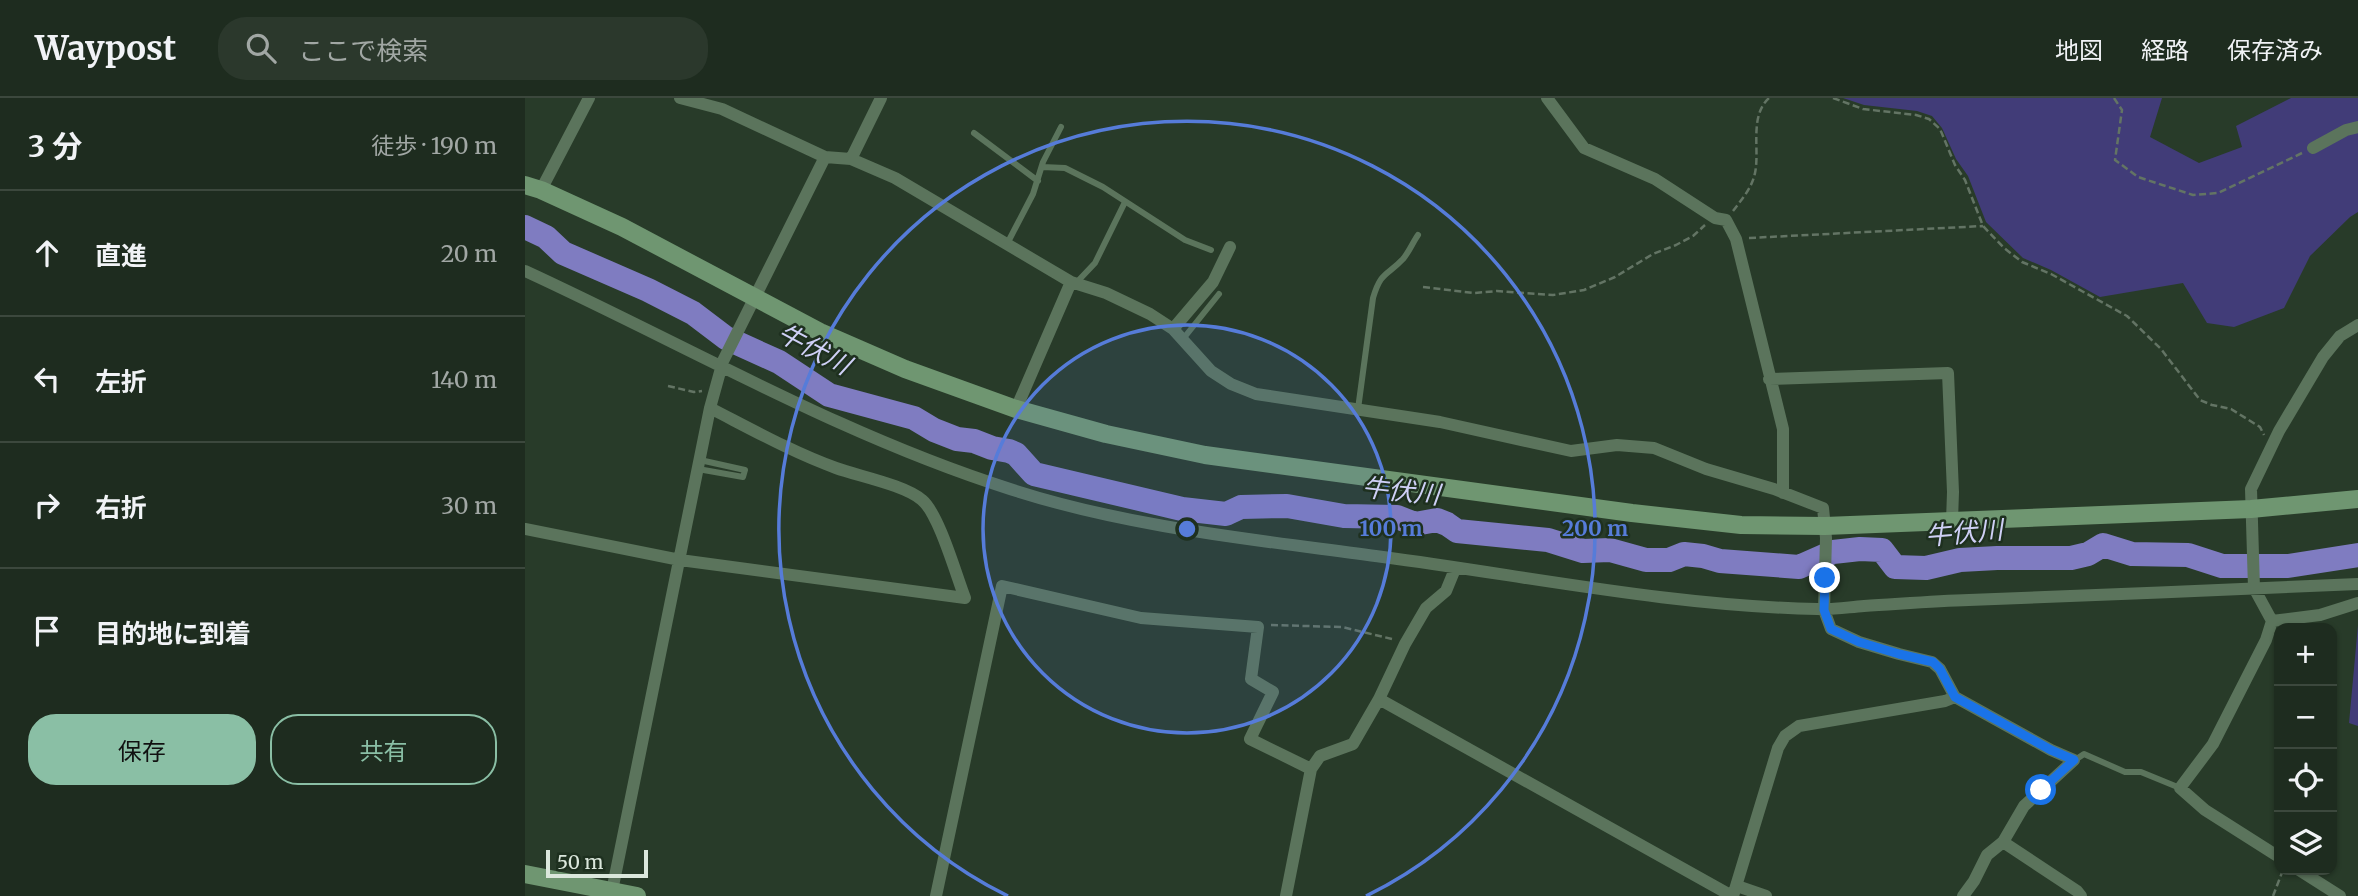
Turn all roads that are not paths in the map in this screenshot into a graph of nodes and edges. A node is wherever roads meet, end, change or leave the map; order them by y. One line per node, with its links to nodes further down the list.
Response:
1 (589, 98): 14 (street)
2 (680, 98): 5 (street)
3 (881, 98): 11 (street)
4 (1546, 98): 28 (street)
5 (724, 104): 10 (street)
6 (1061, 127): 12 (lane)
7 (2358, 127): 9 (street)
8 (974, 133): 13 (lane)
9 (2313, 148)
10 (825, 156): 11 (street); 23 (street)
11 (851, 159): 17 (street)
12 (1042, 167): 13 (lane); 15 (lane)
13 (1038, 181): 17 (lane)
14 (533, 188): 23 (street)
15 (1125, 202): 19 (lane); 21 (lane)
16 (1418, 235): 31 (lane)
17 (1007, 244): 21 (street)
18 (1230, 247): 25 (street)
19 (1211, 250)
20 (525, 271): 27 (street)
21 (1074, 282): 25 (street); 30 (street)
22 (1219, 294): 26 (lane)
23 (753, 302): 27 (street); 30 (street)
24 (2358, 325): 35 (street)
25 (1173, 329): 26 (street)
26 (1183, 340): 31 (street)
27 (722, 363): 29 (street); 40 (street)
28 (1769, 379): 33 (street); 36 (street)
29 (710, 408): 32 (street); 39 (street)
30 (1016, 410): 38 (street)
31 (1358, 410): 33 (street)
32 (699, 465): 32 (lane); 39 (street)
33 (1783, 493): 38 (street)
34 (2358, 499): 35 (street)
35 (2251, 514): 36 (street); 42 (street)
36 (1952, 521): 38 (street)
37 (525, 529): 39 (street)
38 (1825, 532): 44 (street)
39 (680, 560): 55 (street)
40 (1455, 569): 44 (street); 47 (street)
41 (2358, 584): 42 (street)
42 (2254, 588): 44 (street); 45 (street)
43 (2358, 603): 45 (street)
44 (1825, 604): 46 (street)
45 (2272, 621): 50 (street)
46 (1955, 697): 48 (street); 56 (street)
47 (1379, 699): 49 (street); 56 (street)
48 (2074, 760): 50 (lane); 51 (street)
49 (1311, 769): 58 (street); 59 (street)
50 (2180, 788): 52 (street)
51 (2003, 842): 61 (street); 62 (street)
52 (2274, 854)
53 (525, 874): 55 (street)
54 (2307, 875): 63 (street)
55 (613, 891): 57 (street)
56 (1734, 893): 60 (street)
57 (636, 896)
58 (936, 896)
59 (1286, 896)
60 (1766, 896)
61 (1963, 896)
62 (2081, 896)
63 (2340, 896)

